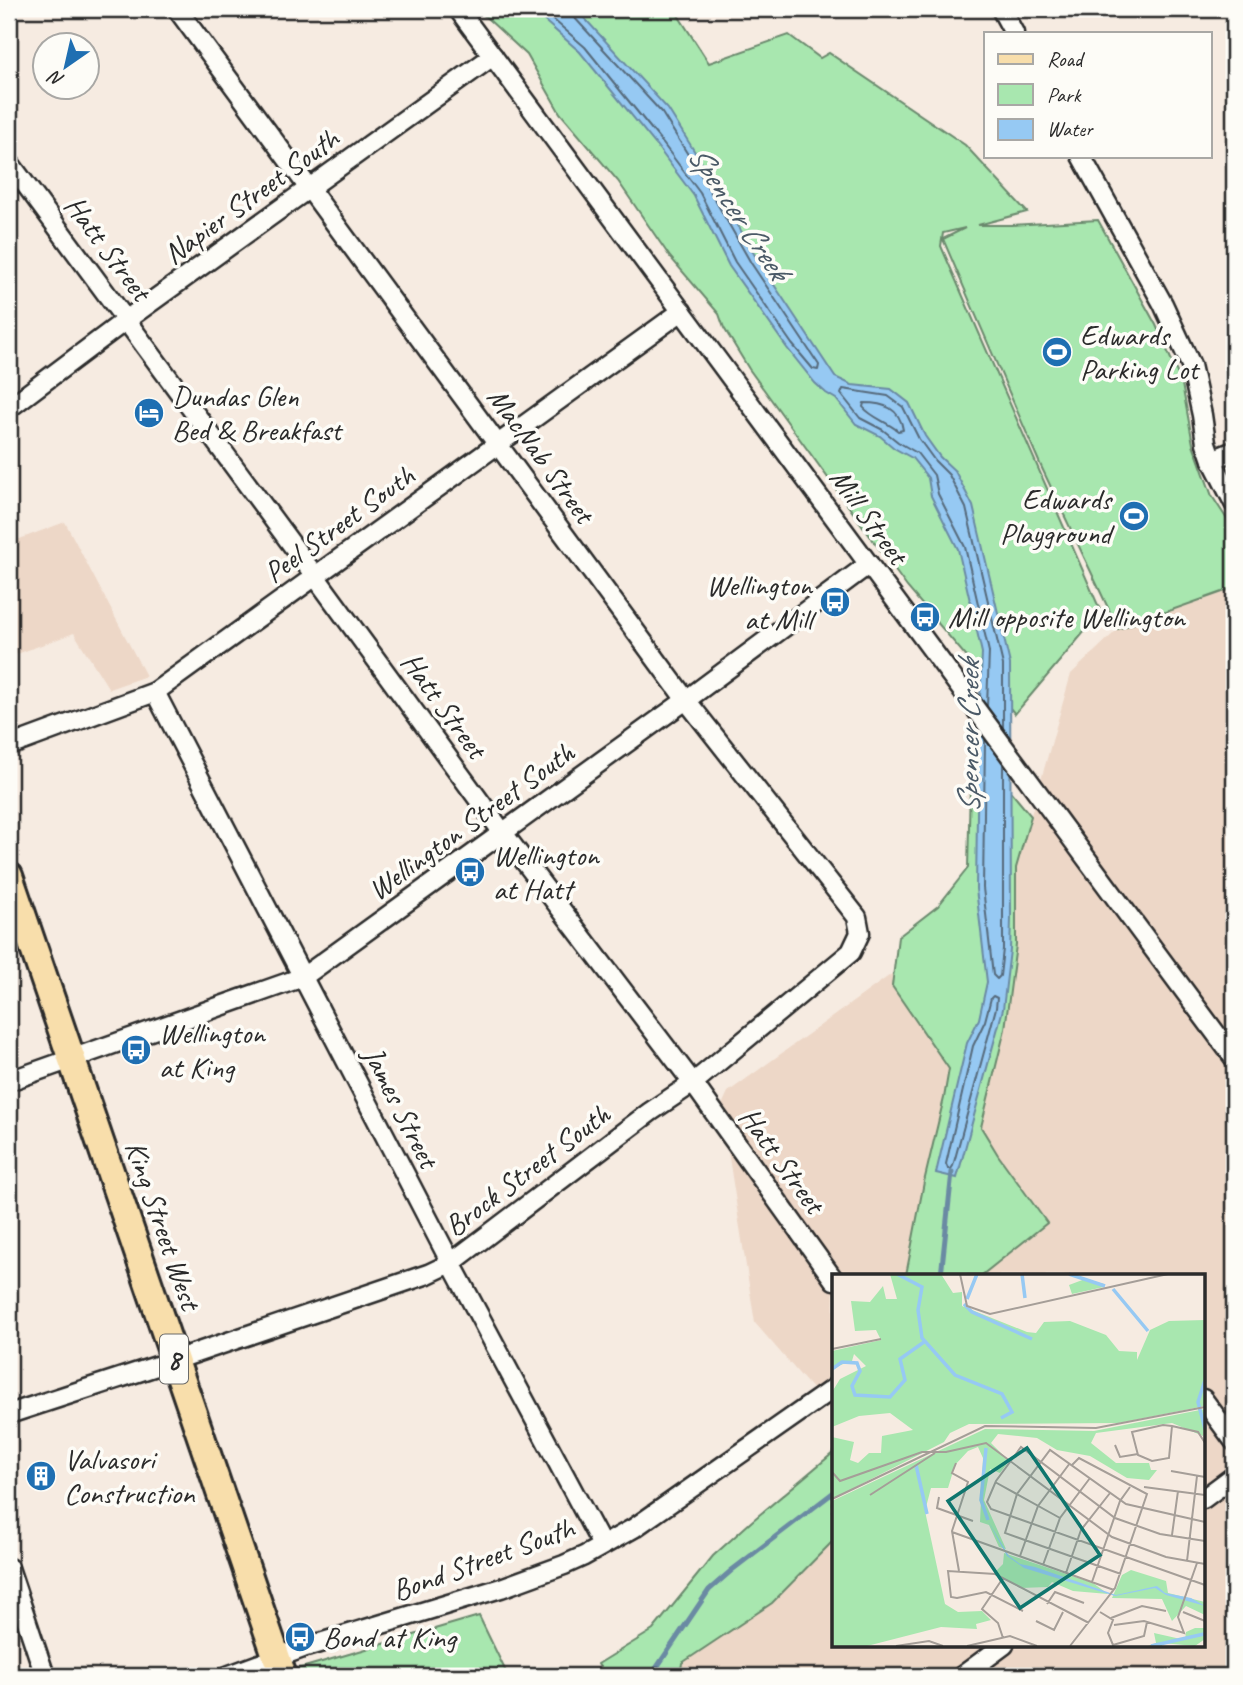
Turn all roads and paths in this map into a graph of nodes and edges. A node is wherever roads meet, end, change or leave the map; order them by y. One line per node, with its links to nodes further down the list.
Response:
1 (177, 9): 8 (street, MacNab Street)
2 (458, 9): 5 (street, Mill Street)
3 (1001, 9): 4 (street)
4 (1013, 32)
5 (493, 56): 8 (street, Napier Street South); 9 (street, Mill Street)
6 (1082, 158): 14 (street)
7 (9, 162): 10 (street, Hatt Street)
8 (309, 188): 10 (street, Napier Street South); 12 (street, MacNab Street)
9 (682, 311): 12 (street, Peel Street South); 16 (street, Mill Street)
10 (126, 320): 11 (street, Napier Street South); 17 (street, Hatt Street)
11 (9, 408)
12 (498, 444): 17 (street, Peel Street South); 19 (street, MacNab Street)
13 (1234, 451): 14 (street)
14 (1212, 460): 15 (street)
15 (1234, 503)
16 (869, 564): 19 (street, Wellington Street South); 25 (street, Mill Street)
17 (315, 576): 18 (street, Peel Street South); 21 (street, Hatt Street)
18 (155, 692): 20 (street, Peel Street South); 24 (street, James Street)
19 (686, 700): 21 (street, Wellington Street South); 23 (street, MacNab Street)
20 (9, 746)
21 (503, 833): 24 (street, Wellington Street South); 28 (street, Hatt Street)
22 (9, 876): 26 (main road, King Street West / 8)
23 (860, 933): 28 (street, Brock Street South)
24 (303, 977): 26 (street, Wellington Street South); 29 (street, James Street)
25 (1234, 1058)
26 (71, 1060): 27 (street, Wellington Street South); 31 (main road, King Street West / 8)
27 (9, 1081)
28 (693, 1083): 29 (street, Brock Street South); 30 (street, Hatt Street)
29 (450, 1263): 31 (street, Brock Street South); 38 (street, James Street)
30 (832, 1277)
31 (175, 1360): 34 (street, Brock Street South); 41 (main road, King Street West / 8)
32 (832, 1389): 38 (street, Bond Street South)
33 (1204, 1400): 35 (street)
34 (9, 1414)
35 (1234, 1441)
36 (1234, 1476): 37 (street)
37 (1204, 1498)
38 (601, 1545): 41 (street, Bond Street South)
39 (9, 1568): 42 (street)
40 (1003, 1646): 44 (street)
41 (280, 1667): 43 (street, Bond Street South)
42 (45, 1676)
43 (227, 1676)
44 (962, 1676)

